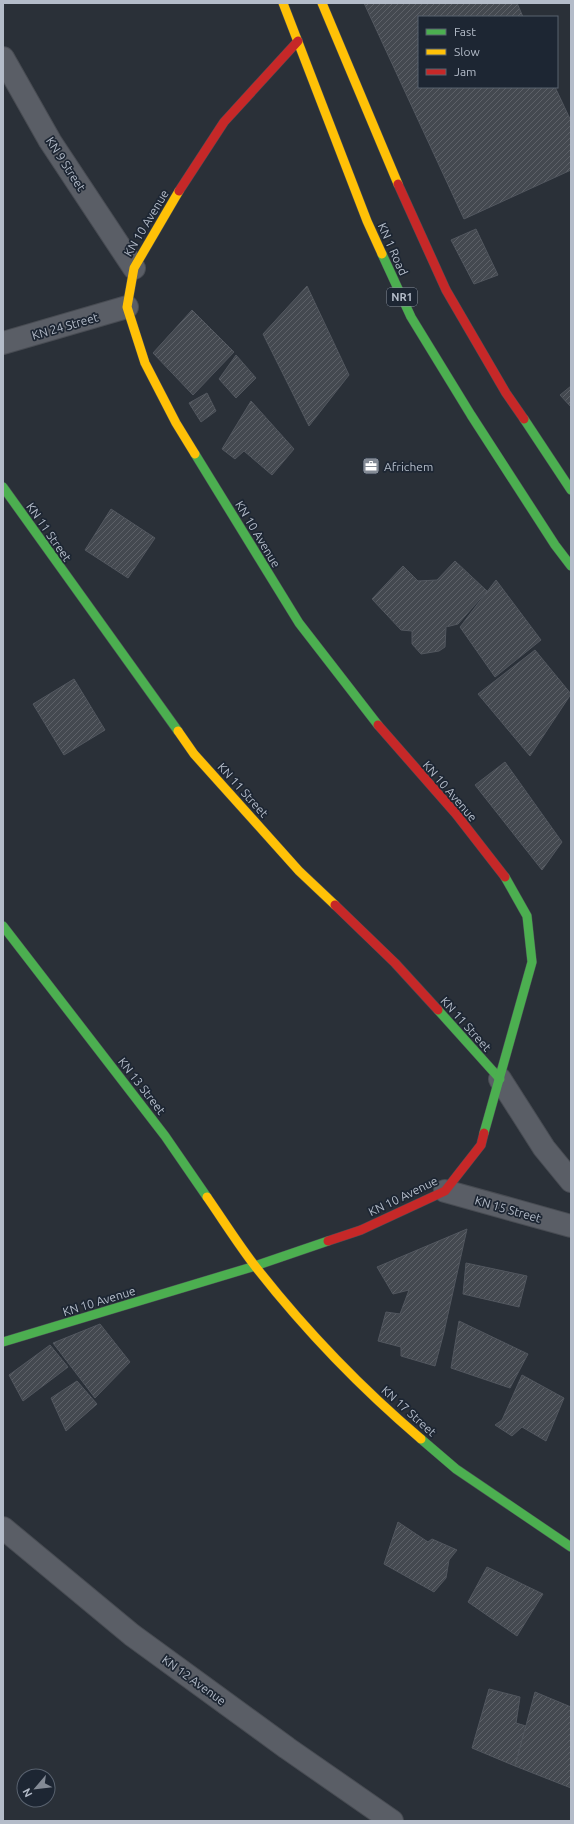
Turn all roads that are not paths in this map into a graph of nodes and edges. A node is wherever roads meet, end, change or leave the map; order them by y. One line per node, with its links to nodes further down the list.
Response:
1 (283, 3): 3 (main road, KN 1 Road / NR1)
2 (322, 3): 9 (main road)
3 (298, 42): 5 (main road, KN 10 Avenue); 10 (main road, KN 1 Road / NR1)
4 (3, 58): 5 (street, KN 9 Street)
5 (134, 268): 6 (main road, KN 10 Avenue)
6 (127, 307): 7 (street, KN 24 Street); 12 (main road, KN 10 Avenue)
7 (3, 343)
8 (3, 487): 12 (main road, KN 11 Street)
9 (571, 490)
10 (571, 566)
11 (3, 926): 16 (main road, KN 13 Street)
12 (500, 1079): 13 (street); 14 (main road, KN 10 Avenue)
13 (571, 1182)
14 (445, 1191): 15 (street, KN 15 Street); 16 (main road, KN 10 Avenue)
15 (571, 1226)
16 (255, 1266): 17 (main road, KN 10 Avenue); 19 (main road, KN 17 Street)
17 (3, 1342)
18 (3, 1528): 20 (street, KN 12 Avenue)
19 (571, 1547)
20 (392, 1821)

